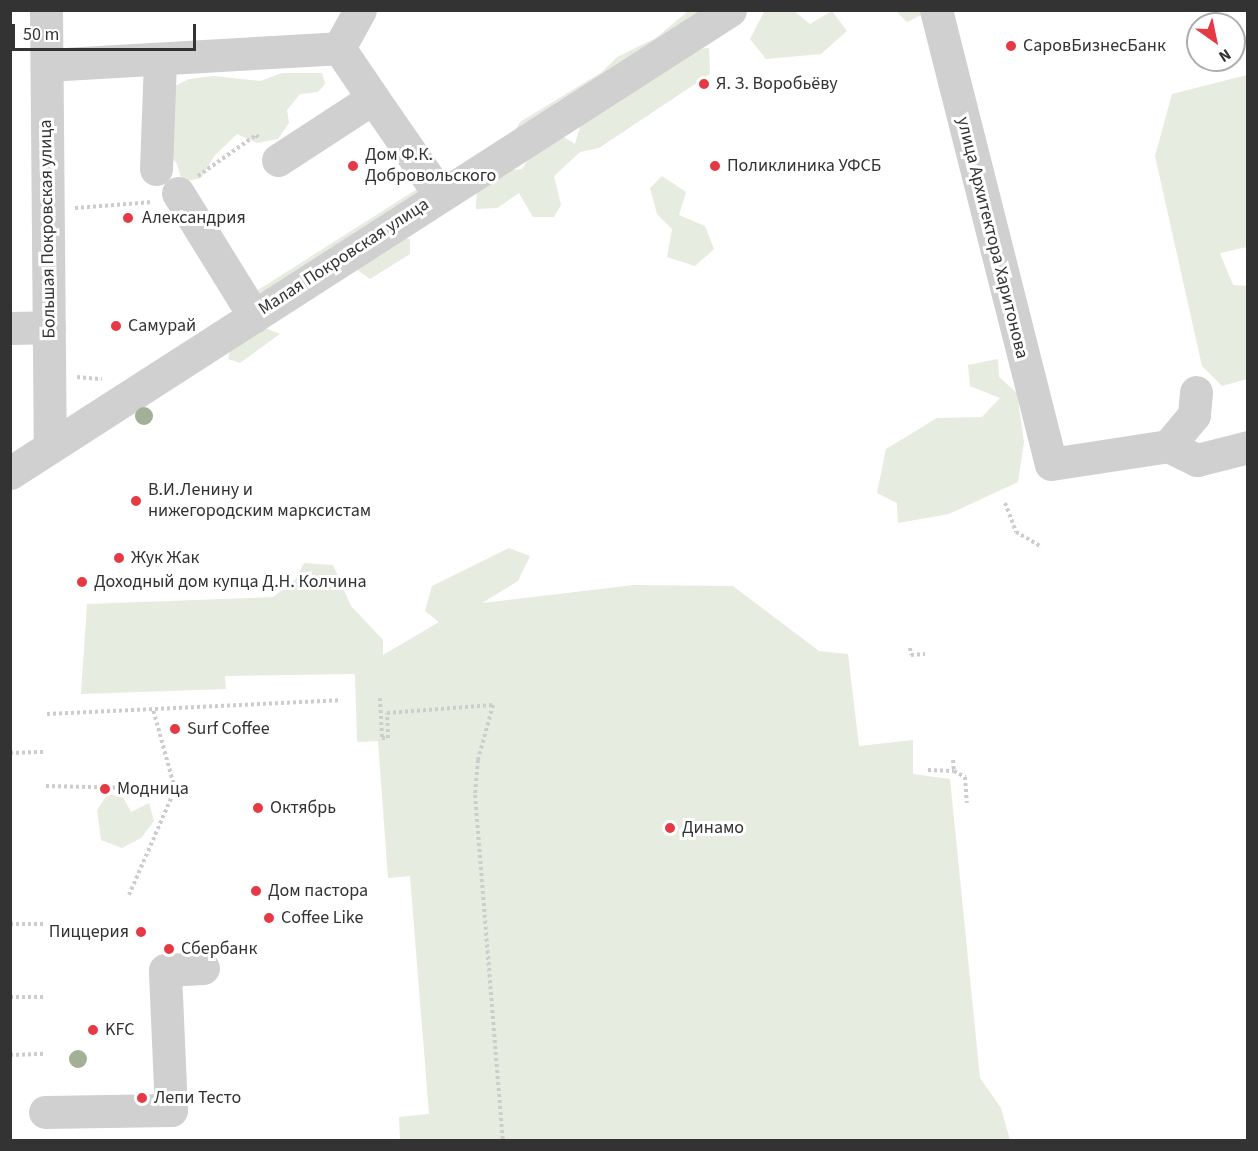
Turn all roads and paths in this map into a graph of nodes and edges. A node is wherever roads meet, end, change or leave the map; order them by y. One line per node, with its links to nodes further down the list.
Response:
1 (46, 10): 7 (street, Большая Покровская улица)
2 (360, 10): 5 (street)
3 (730, 10): 12 (street, Малая Покровская улица)
4 (936, 10): 18 (street, улица Архитектора Харитонова)
5 (339, 48): 6 (street); 8 (street)
6 (160, 60): 7 (street); 10 (street)
7 (46, 65): 15 (street, Большая Покровская улица)
8 (373, 98): 9 (street); 12 (street)
9 (278, 160): 11 (path)
10 (156, 169)
11 (178, 193): 13 (path); 14 (street)
12 (440, 195): 14 (street, Малая Покровская улица)
13 (74, 208)
14 (254, 316): 19 (street, Малая Покровская улица)
15 (49, 327): 16 (street); 19 (street, Большая Покровская улица)
16 (10, 328)
17 (1196, 392): 18 (street)
18 (1168, 446): 20 (street)
19 (50, 447): 21 (street, Малая Покровская улица)
20 (1248, 447)
21 (10, 473)
22 (1005, 503): 23 (path)
23 (1042, 547)
24 (910, 648): 25 (path)
25 (925, 654)
26 (380, 698): 47 (path)
27 (340, 700): 28 (path)
28 (153, 709): 29 (path); 36 (path)
29 (46, 714)
30 (46, 752): 31 (path)
31 (10, 753)
32 (953, 760): 34 (path)
33 (928, 770): 34 (path)
34 (954, 771): 37 (path)
35 (46, 786): 36 (path)
36 (175, 789): 38 (path)
37 (967, 803)
38 (129, 895)
39 (10, 924): 40 (path)
40 (45, 924)
41 (203, 968): 46 (street)
42 (10, 997): 43 (path)
43 (46, 997)
44 (45, 1054): 45 (path)
45 (10, 1055)
46 (45, 1112)
47 (503, 1140)

